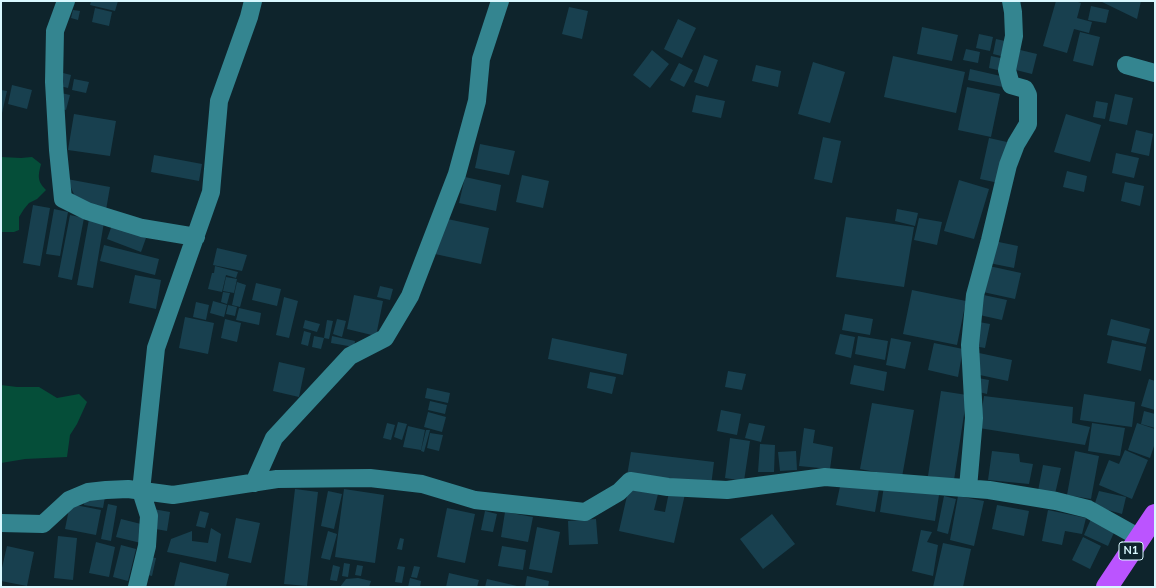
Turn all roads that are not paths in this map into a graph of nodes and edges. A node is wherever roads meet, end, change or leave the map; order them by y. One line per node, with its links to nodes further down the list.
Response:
1 (66, 1): 7 (street)
2 (253, 1): 7 (street)
3 (500, 1): 8 (street)
4 (1011, 1): 9 (street)
5 (1126, 65): 6 (street)
6 (1155, 73)
7 (196, 237): 10 (street)
8 (254, 483): 9 (street); 10 (street)
9 (968, 488): 13 (street)
10 (141, 491): 12 (street); 14 (street)
11 (1155, 515): 13 (highway, N1)
12 (1, 523)
13 (1140, 538): 15 (highway, N1)
14 (137, 587)
15 (1107, 587)

